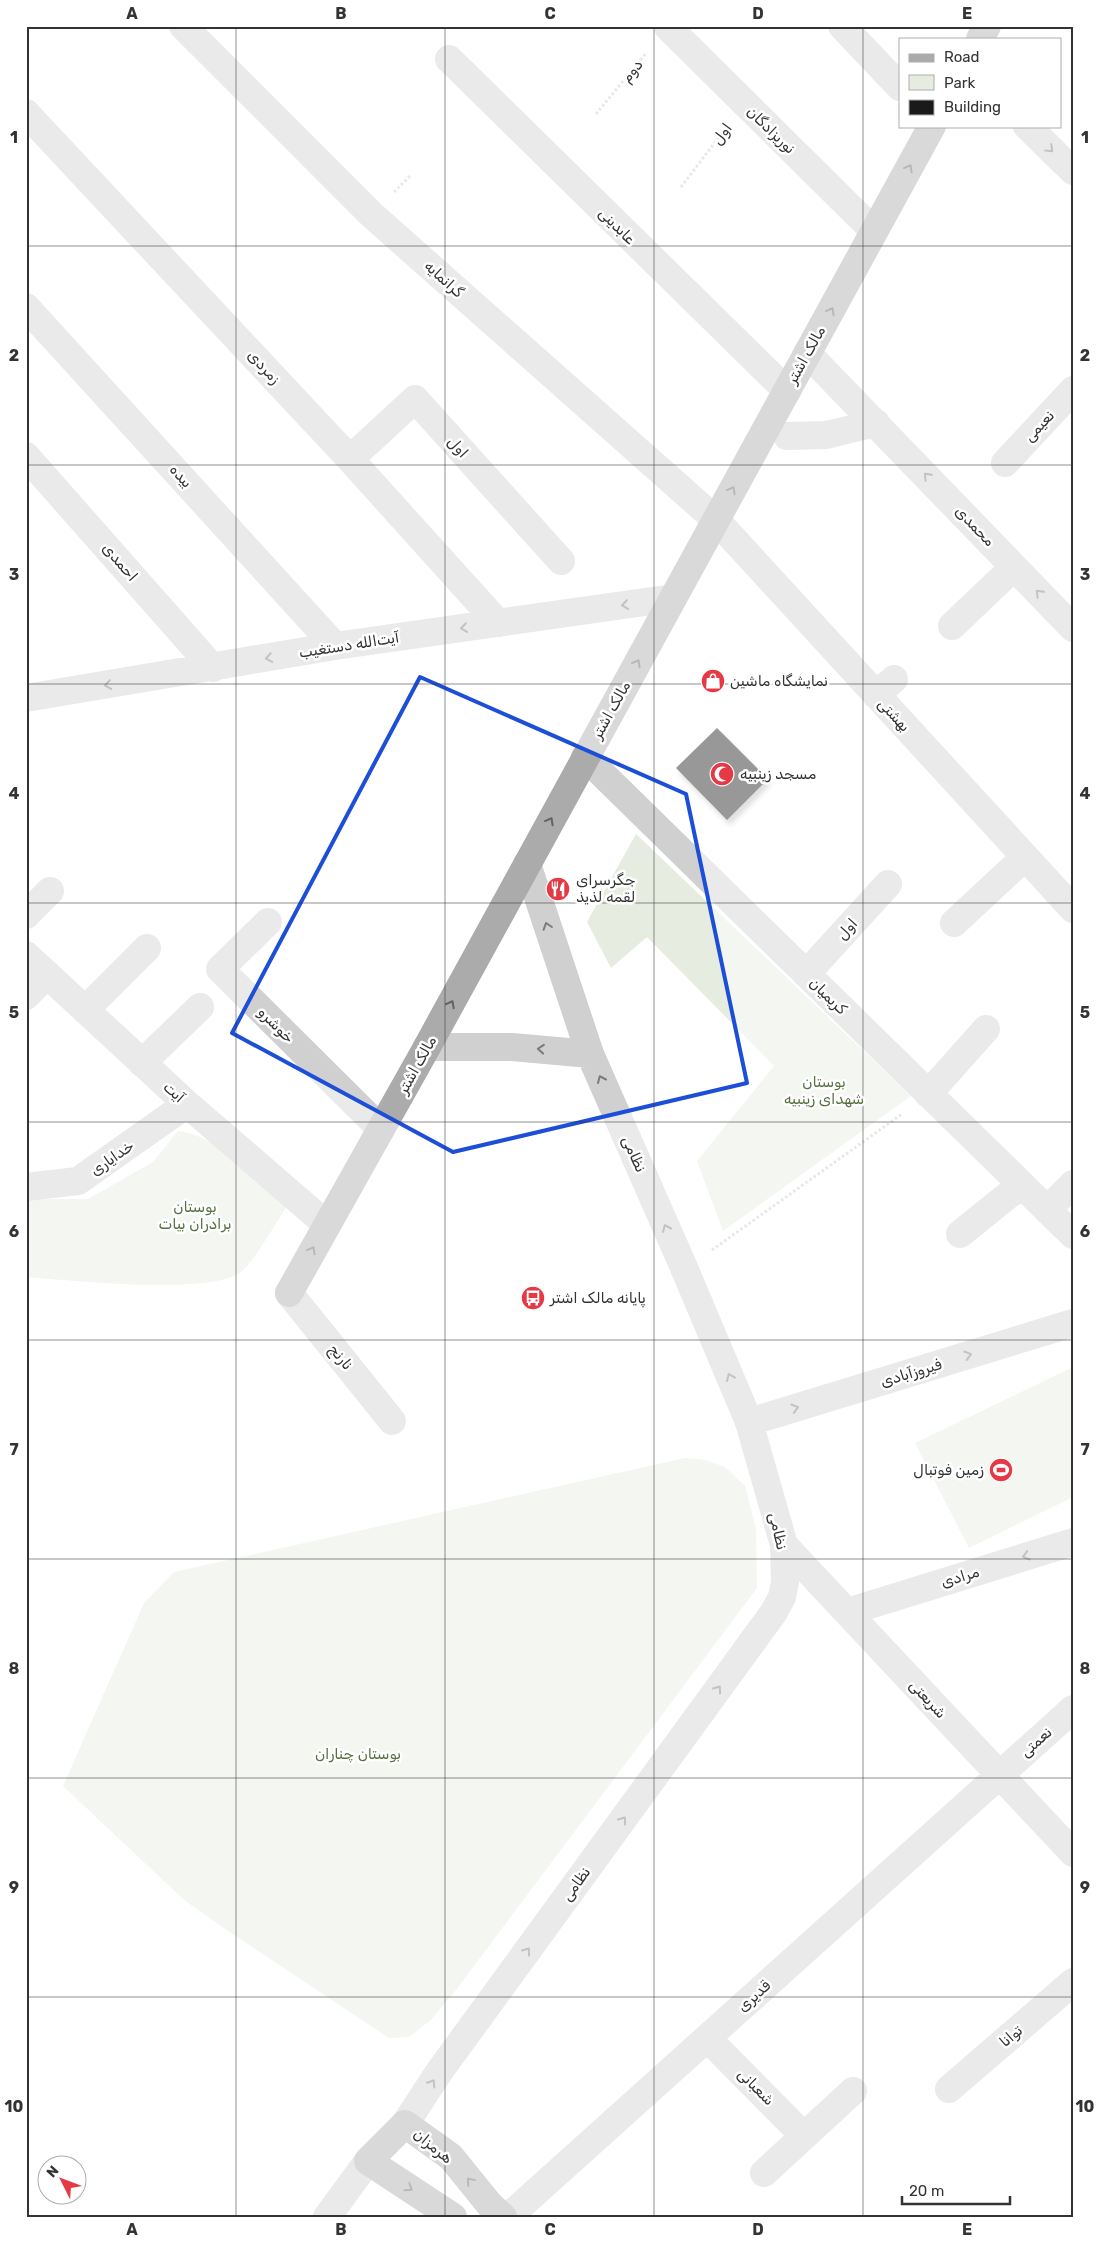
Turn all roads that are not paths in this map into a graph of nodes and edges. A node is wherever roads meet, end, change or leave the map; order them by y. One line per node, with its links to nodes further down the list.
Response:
1 (184, 26): 22 (street, گرانمایه)
2 (842, 26): 7 (street)
3 (987, 26): 5 (main road)
4 (668, 27): 12 (street, نوریزادگان)
5 (981, 38)
6 (449, 59): 16 (street, عابدینی)
7 (899, 86)
8 (26, 113): 20 (street, زمردی)
9 (931, 128): 12 (main road, مالک اشتر, one-way to 9)
10 (1029, 128): 11 (street, one-way to 11)
11 (1073, 171)
12 (874, 232): 14 (main road, مالک اشتر, one-way to 12)
13 (26, 307): 29 (street, بیده)
14 (807, 353): 16 (main road, مالک اشتر); 17 (street, محمدی)
15 (1073, 390): 21 (street, نعیمی)
16 (787, 391): 22 (main road, مالک اشتر, one-way to 16)
17 (876, 423): 18 (street); 24 (street, محمدی, one-way to 17)
18 (787, 436)
19 (26, 456): 30 (street, احمدی)
20 (350, 459): 23 (street, اول); 26 (street, زمردی)
21 (1004, 463)
22 (716, 520): 25 (main road, مالک اشتر); 33 (street, بهشتی)
23 (560, 561)
24 (1014, 567): 27 (street); 28 (street, محمدی, one-way to 24)
25 (673, 598): 26 (street, آیت‌الله دستغیب, one-way to 26); 32 (main road, مالک اشتر, one-way to 25)
26 (498, 623): 29 (street, آیت‌الله دستغیب, one-way to 29)
27 (952, 626)
28 (1073, 628)
29 (335, 646): 30 (street, آیت‌الله دستغیب, one-way to 30)
30 (213, 668): 31 (street, آیت‌الله دستغیب, one-way to 31)
31 (26, 698)
32 (585, 757): 34 (main road, مالک اشتر, one-way to 32); 44 (street, کریمیان)
33 (1025, 857): 37 (street, بهشتی); 40 (street)
34 (527, 864): 49 (main road, مالک اشتر, one-way to 34); 50 (street, نظامی, one-way to 34)
35 (888, 884): 44 (street, اول)
36 (50, 891): 38 (street)
37 (1073, 910)
38 (26, 915)
39 (268, 922): 54 (street, خوشرو)
40 (954, 922)
41 (147, 948): 47 (street)
42 (26, 955): 43 (street, آیت)
43 (47, 974): 45 (street); 47 (street, آیت)
44 (806, 974): 52 (street, کریمیان)
45 (26, 996)
46 (200, 1007): 51 (street)
47 (85, 1010): 51 (street, آیت)
48 (986, 1029): 52 (street)
49 (427, 1047): 50 (street, one-way to 49); 54 (main road, مالک اشتر)
50 (590, 1054): 65 (street, نظامی, one-way to 50)
51 (142, 1063): 53 (street, آیت)
52 (928, 1094): 56 (street, کریمیان)
53 (188, 1104): 57 (street, خدایاری); 59 (street, آیت)
54 (381, 1129): 59 (main road, مالک اشتر)
55 (1073, 1184): 58 (street)
56 (1021, 1185): 58 (street, کریمیان); 60 (street)
57 (26, 1187)
58 (1047, 1210): 61 (street, کریمیان)
59 (326, 1224): 62 (main road, مالک اشتر, one-way to 59)
60 (960, 1234)
61 (1073, 1235)
62 (289, 1293): 64 (street, نارنج)
63 (1073, 1323): 65 (street, فیروزآبادی, one-way to 63)
64 (392, 1422)
65 (749, 1422): 67 (street, نظامی)
66 (1073, 1542): 68 (street, مرادی, one-way to 68)
67 (784, 1545): 68 (street, شریعتی); 76 (street, نظامی, one-way to 67)
68 (847, 1612): 70 (street, شریعتی)
69 (1073, 1709): 70 (street, نعمتی)
70 (1000, 1775): 71 (street, شریعتی); 73 (street, قدیری)
71 (1073, 1853)
72 (1073, 1982): 74 (street, توانا)
73 (707, 2038): 77 (street, شعبانی); 83 (street, قدیری)
74 (950, 2089)
75 (853, 2091): 77 (street)
76 (405, 2124): 78 (main road, هرمزان); 82 (main road, هرمزان, one-way to 76)
77 (804, 2136): 79 (street)
78 (368, 2161): 80 (street); 81 (main road, one-way to 81)
79 (764, 2173)
80 (327, 2217)
81 (453, 2217)
82 (503, 2217)
83 (508, 2217)

